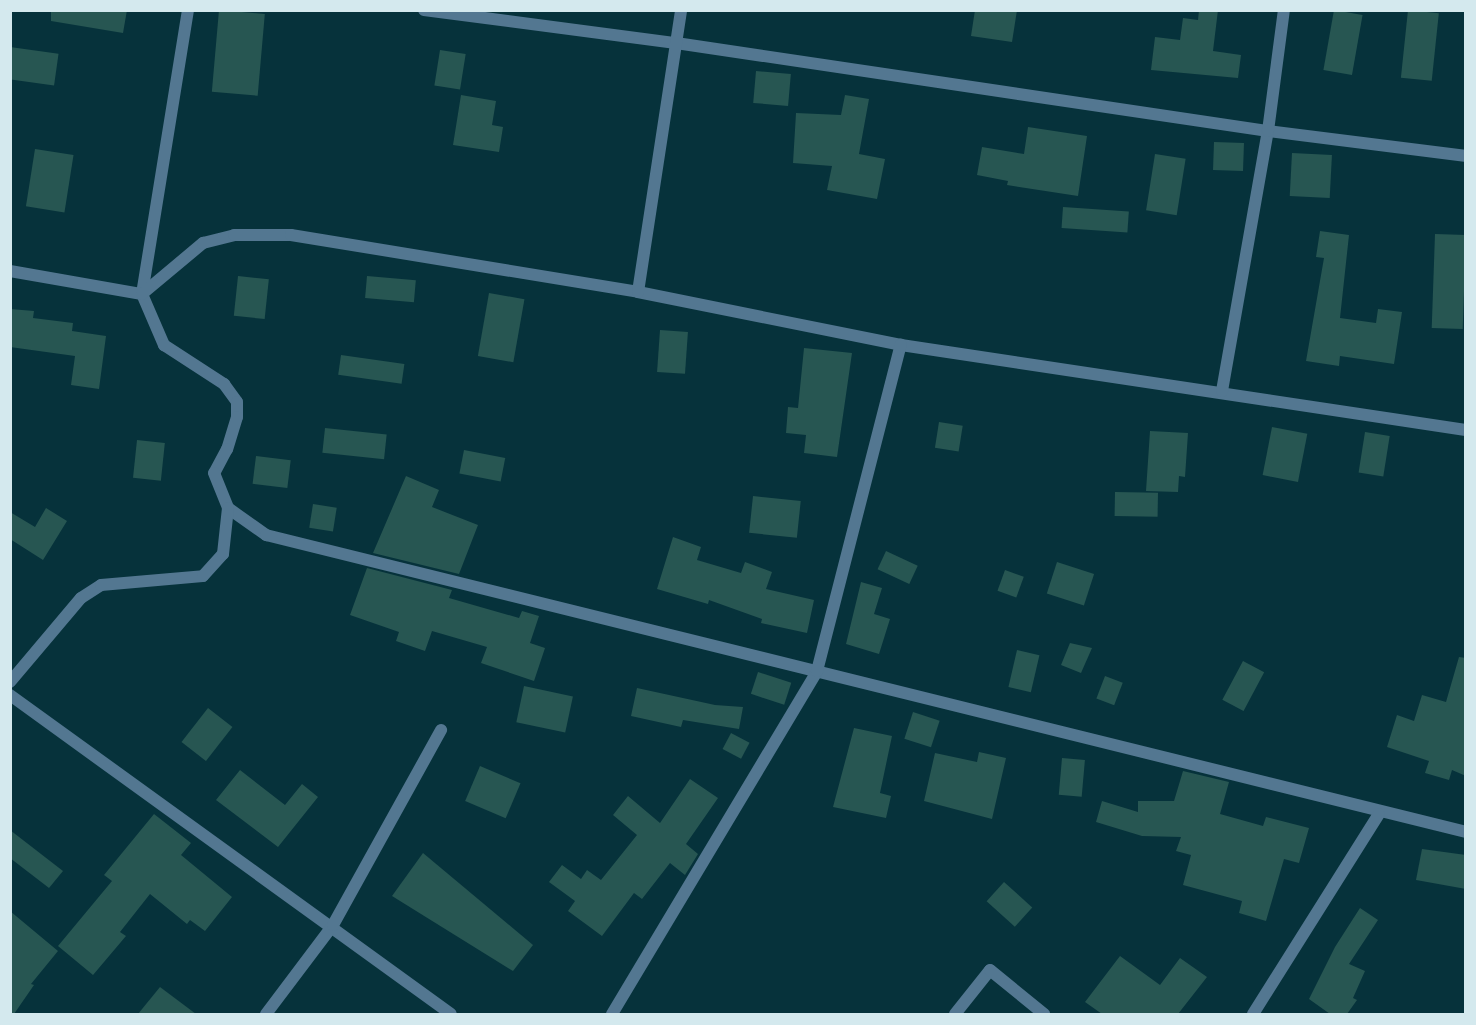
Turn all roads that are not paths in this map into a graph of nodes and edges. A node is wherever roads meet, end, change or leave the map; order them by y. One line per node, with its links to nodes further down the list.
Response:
1 (188, 10): 10 (street)
2 (424, 10): 5 (street)
3 (681, 10): 5 (street)
4 (1284, 10): 6 (street)
5 (676, 43): 6 (street); 9 (street)
6 (1268, 131): 7 (street); 12 (street)
7 (1466, 156)
8 (10, 271): 10 (street)
9 (638, 292): 10 (street); 11 (street)
10 (142, 294): 14 (street)
11 (901, 345): 12 (street); 15 (street)
12 (1222, 391): 13 (street)
13 (1466, 430)
14 (228, 508): 15 (street); 16 (street)
15 (817, 671): 19 (street); 24 (street)
16 (10, 682)
17 (10, 695): 21 (street)
18 (441, 730): 21 (street)
19 (1379, 814): 20 (street); 27 (street)
20 (1466, 832)
21 (333, 925): 22 (street); 23 (street)
22 (266, 1014)
23 (451, 1014)
24 (612, 1014)
25 (955, 1014): 26 (street)
26 (1044, 1014)
27 (1253, 1014)

